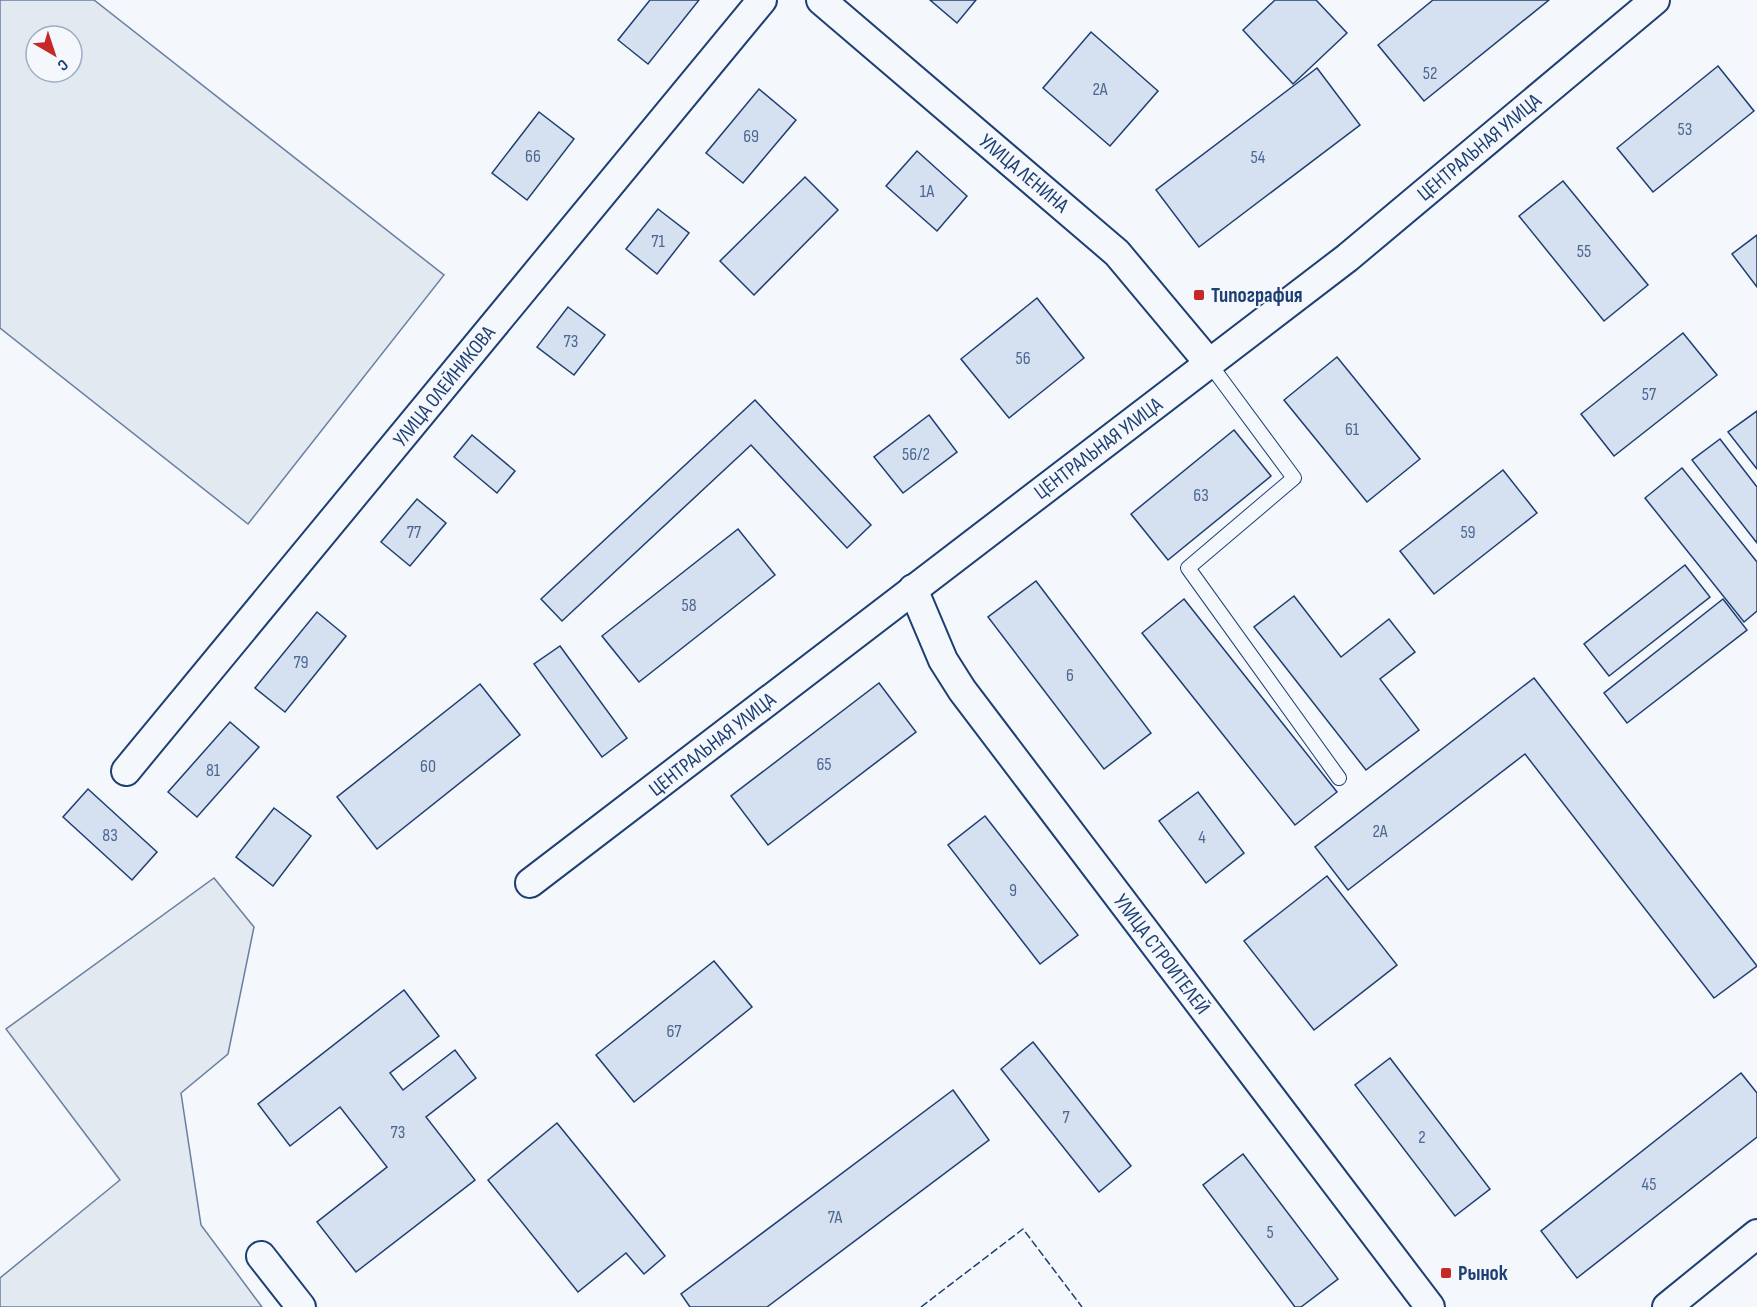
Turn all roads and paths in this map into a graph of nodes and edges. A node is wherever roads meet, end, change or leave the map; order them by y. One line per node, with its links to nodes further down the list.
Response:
1 (762, 0): 6 (street, УЛИЦА ОЛЕЙНИКОВА)
2 (821, 0): 4 (street, УЛИЦА ЛЕНИНА)
3 (1655, 0): 4 (street, ЦЕНТРАЛЬНАЯ УЛИЦА)
4 (1209, 363): 5 (street, ЦЕНТРАЛЬНАЯ УЛИЦА); 7 (lane)
5 (913, 589): 8 (street, ЦЕНТРАЛЬНАЯ УЛИЦА); 12 (street, УЛИЦА СТРОИТЕЛЕЙ)
6 (126, 771)
7 (1339, 778)
8 (530, 883)
9 (1757, 1234): 13 (street)
10 (261, 1256): 11 (street)
11 (301, 1307)
12 (1430, 1307)
13 (1667, 1307)

